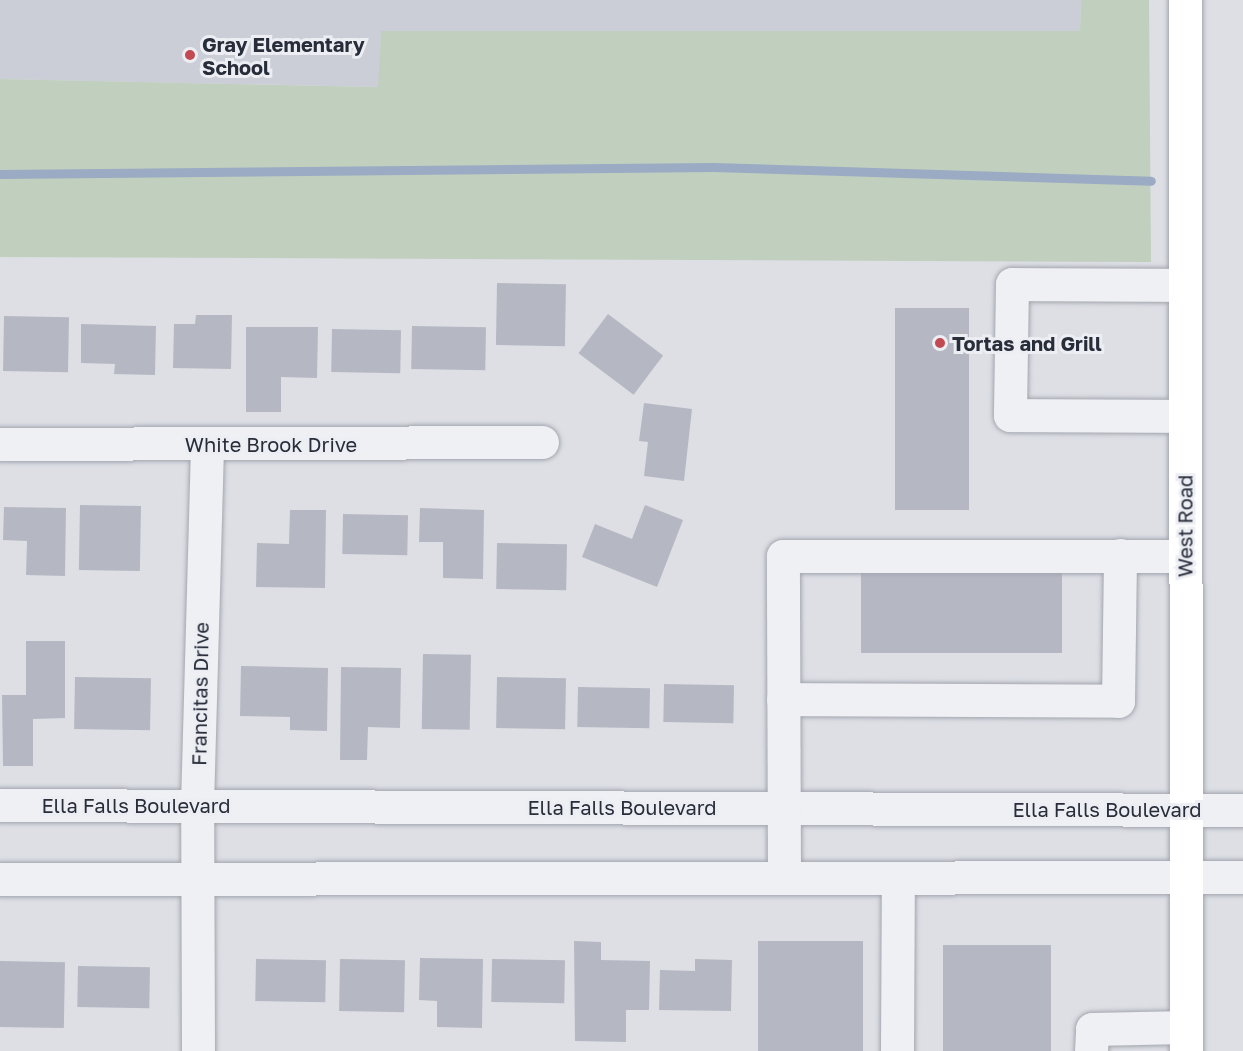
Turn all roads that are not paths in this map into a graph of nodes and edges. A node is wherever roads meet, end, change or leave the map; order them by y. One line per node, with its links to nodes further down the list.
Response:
1 (1185, 0): 2 (main road, West Road)
2 (1185, 285): 3 (main road, West Road); 3 (street)
3 (1185, 416): 8 (main road, West Road)
4 (542, 442): 6 (street, White Brook Drive)
5 (0, 444): 6 (street, White Brook Drive)
6 (207, 444): 11 (street, Francitas Drive)
7 (1120, 555): 8 (street); 9 (street); 9 (street)
8 (1185, 556): 13 (main road, West Road)
9 (783, 699): 12 (street)
10 (0, 805): 11 (street, Ella Falls Boulevard)
11 (197, 805): 12 (street, Ella Falls Boulevard); 20 (street, Francitas Drive)
12 (783, 808): 13 (street, Ella Falls Boulevard); 16 (street)
13 (1185, 810): 14 (street, Ella Falls Boulevard); 18 (main road, West Road)
14 (1243, 810)
15 (1243, 877): 18 (street)
16 (784, 878): 17 (street); 20 (street)
17 (898, 878): 18 (street); 23 (street)
18 (1185, 878): 21 (main road, West Road)
19 (0, 879): 20 (street)
20 (197, 879): 22 (street, Francitas Drive)
21 (1186, 1039): 24 (street)
22 (198, 1051)
23 (897, 1051)
24 (1091, 1051)

